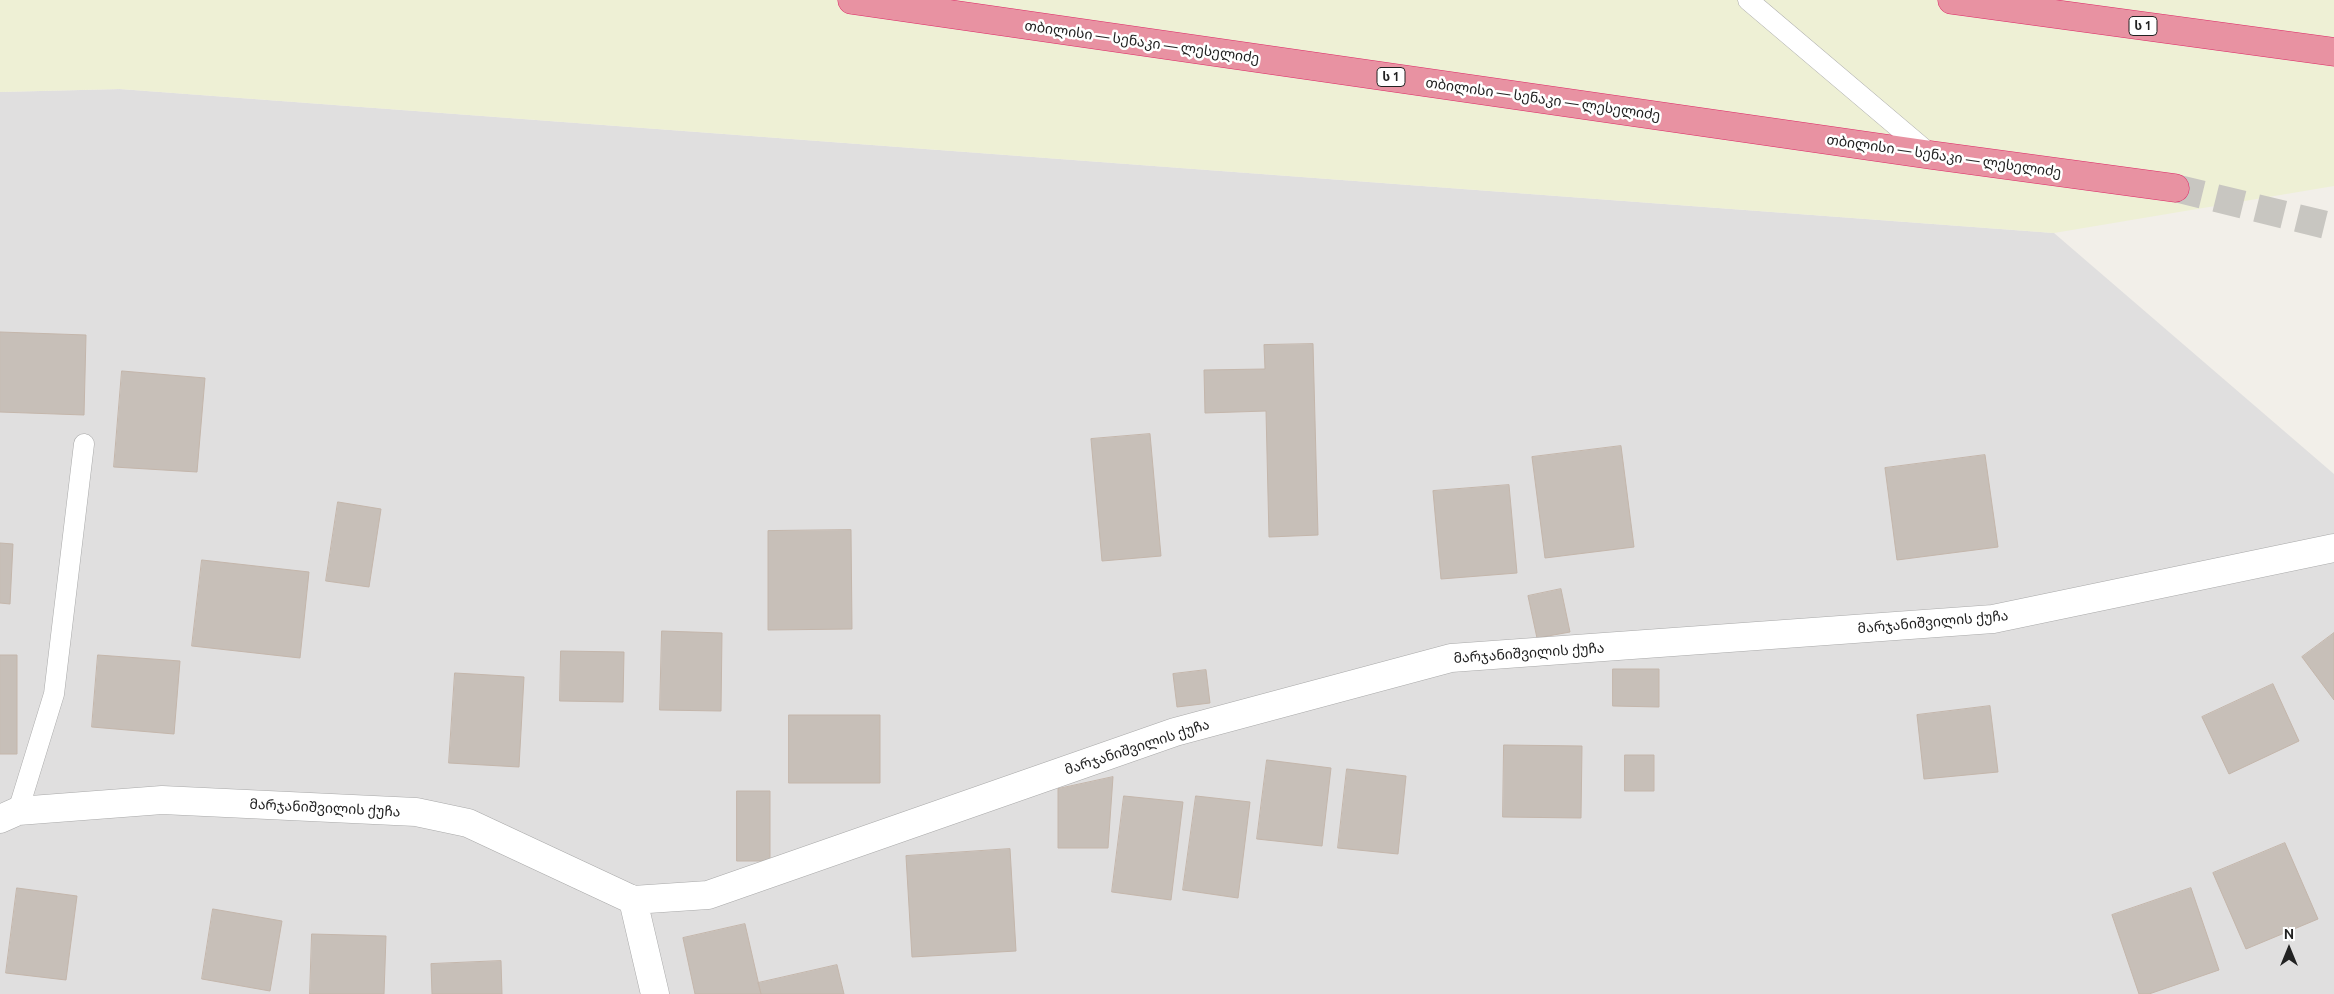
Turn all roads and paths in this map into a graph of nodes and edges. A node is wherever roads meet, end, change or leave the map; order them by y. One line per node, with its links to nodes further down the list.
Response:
1 (852, 0): 5 (highway, თბილისი — სენაკი — ლესელიძე / ს 1)
2 (1748, 0): 5 (lane)
3 (1952, 0): 4 (highway, ს 1)
4 (2334, 52)
5 (1931, 155): 6 (highway, თბილისი — სენაკი — ლესელიძე / ს 1)
6 (2175, 188)
7 (84, 444): 9 (lane)
8 (2334, 548): 10 (street, მარჯანიშვილის ქუჩა)
9 (9, 815): 10 (street, მარჯანიშვილის ქუჩა)
10 (633, 900): 11 (street)
11 (656, 994)

